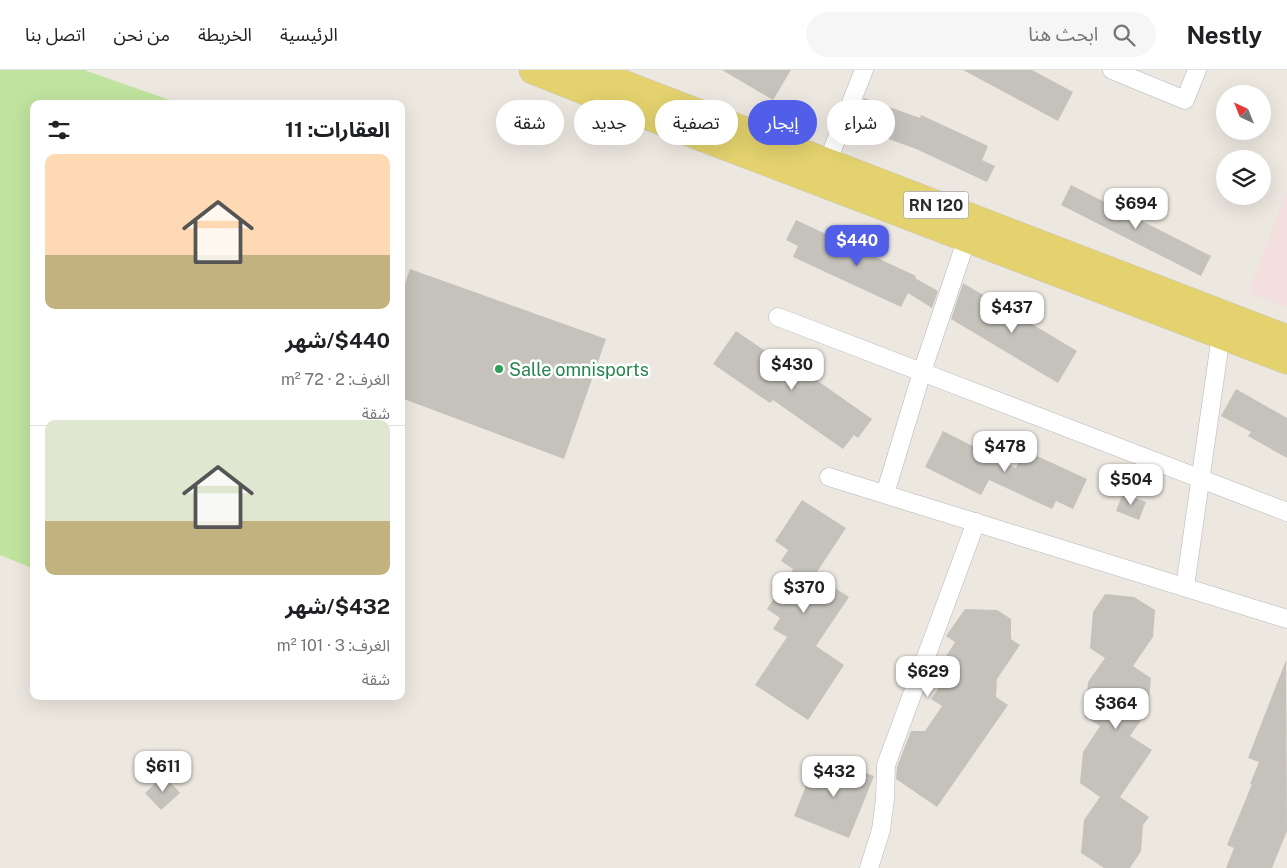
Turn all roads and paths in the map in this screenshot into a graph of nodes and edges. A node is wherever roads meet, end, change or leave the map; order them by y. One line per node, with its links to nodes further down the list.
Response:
1 (532, 70): 7 (main road)
2 (586, 70): 6 (main road, RN 120)
3 (864, 70): 6 (street)
4 (1112, 70): 5 (street)
5 (1197, 70)
6 (827, 163): 10 (main road, RN 120)
7 (967, 238): 9 (main road); 12 (street)
8 (778, 317): 12 (street)
9 (1220, 335): 11 (main road); 14 (street)
10 (1287, 338)
11 (1287, 360)
12 (922, 372): 14 (street); 15 (street)
13 (829, 477): 15 (street)
14 (1201, 479): 16 (street); 18 (street)
15 (884, 494): 17 (street)
16 (1287, 512)
17 (976, 522): 18 (street); 20 (street)
18 (1184, 587): 19 (street)
19 (1287, 619)
20 (870, 868)

